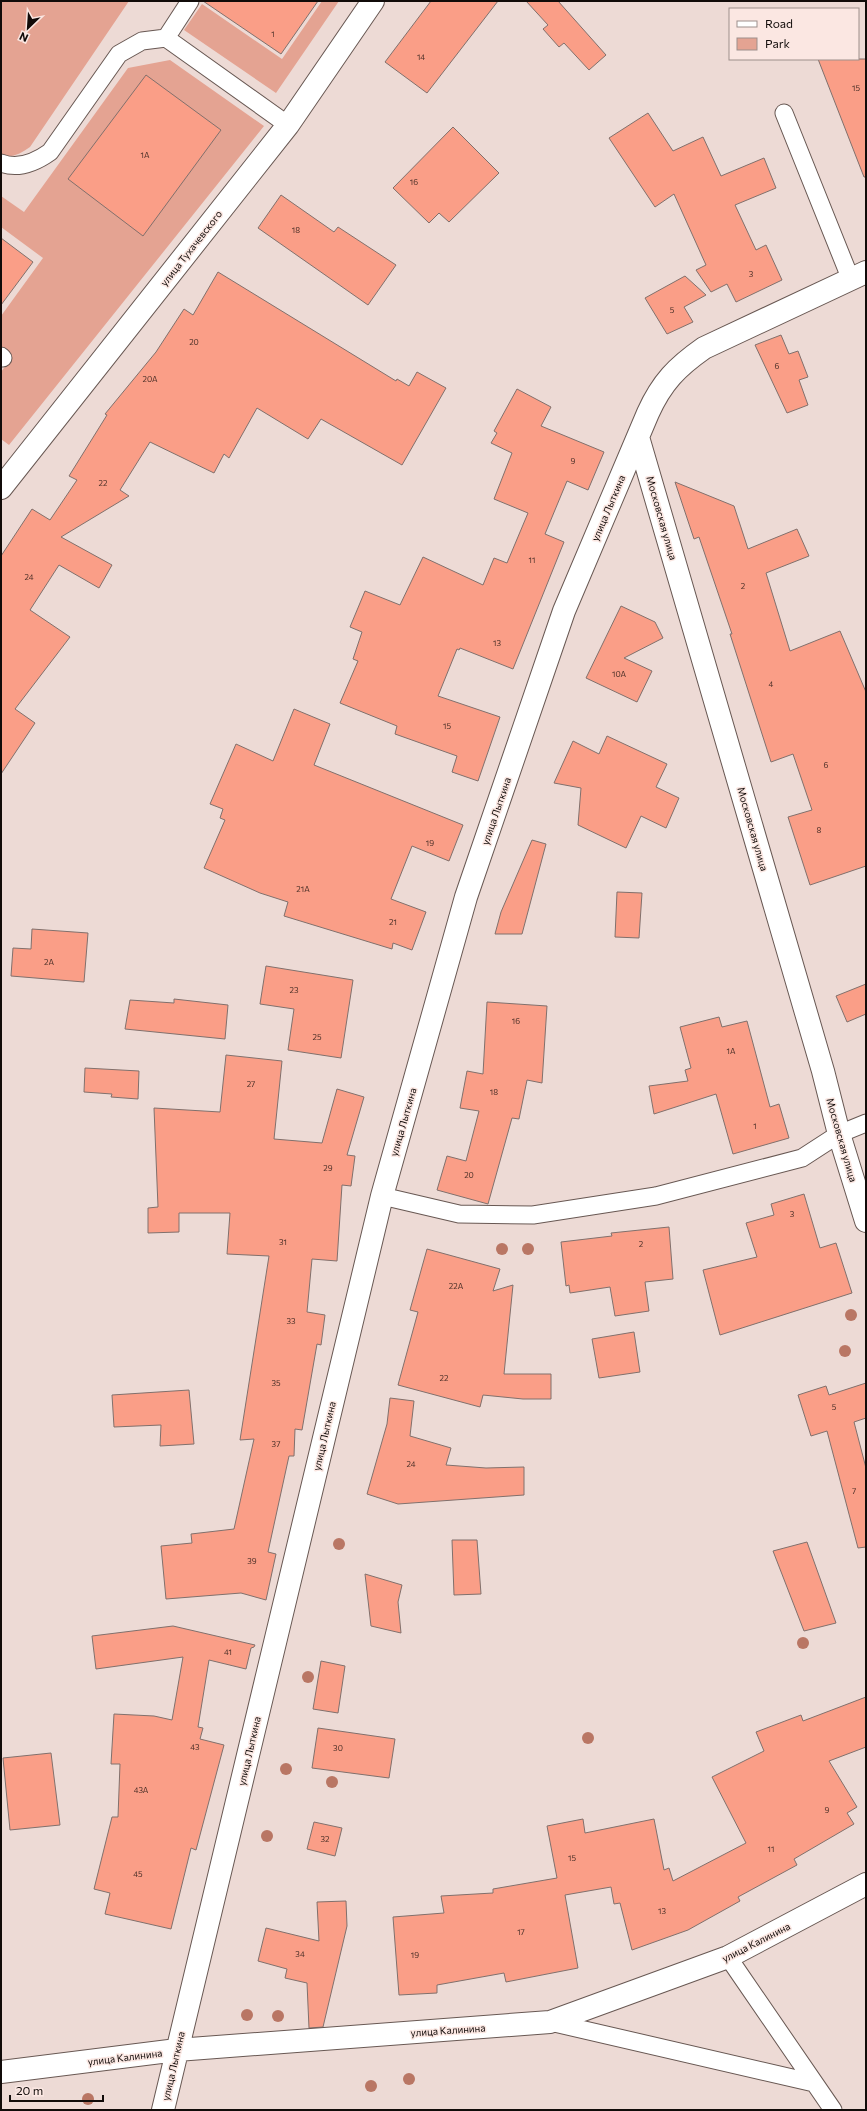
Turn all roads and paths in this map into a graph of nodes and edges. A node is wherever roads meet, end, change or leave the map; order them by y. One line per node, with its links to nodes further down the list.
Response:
1 (190, 1): 3 (lane)
2 (374, 1): 5 (street, улица Тухачевского)
3 (166, 38): 5 (lane); 6 (lane)
4 (784, 113): 7 (lane)
5 (288, 125): 9 (street, улица Тухачевского)
6 (1, 163)
7 (858, 276): 8 (street, улица Лыткина)
8 (638, 437): 11 (street, Московская улица); 12 (street, улица Лыткина)
9 (1, 488)
10 (866, 1123): 11 (lane)
11 (839, 1134): 12 (lane); 13 (street, Московская улица)
12 (382, 1196): 17 (street, улица Лыткина)
13 (866, 1221)
14 (866, 1884): 15 (street, улица Калинина)
15 (728, 1958): 16 (street, улица Калинина); 19 (lane)
16 (550, 2022): 17 (street, улица Калинина); 19 (lane)
17 (177, 2050): 18 (street, улица Калинина); 20 (street, улица Лыткина)
18 (1, 2072)
19 (814, 2083): 21 (lane)
20 (163, 2110)
21 (833, 2110)

